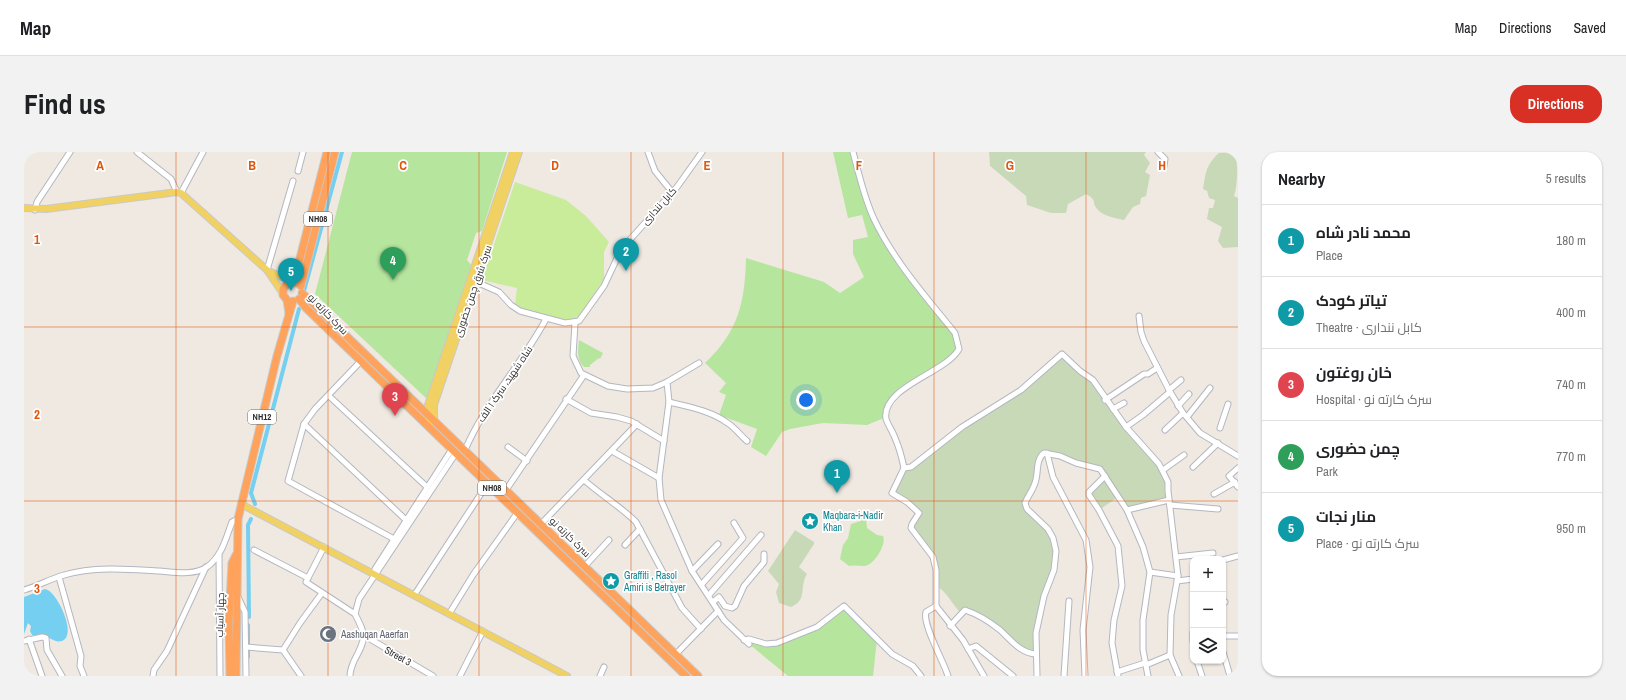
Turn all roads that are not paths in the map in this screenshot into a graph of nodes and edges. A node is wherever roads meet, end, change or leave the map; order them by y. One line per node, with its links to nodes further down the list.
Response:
1 (70, 152): 19 (street)
2 (137, 152): 17 (street)
3 (203, 152): 17 (street)
4 (302, 152): 14 (street)
5 (327, 152): 22 (highway, NH08)
6 (335, 152): 24 (highway, NH08)
7 (513, 152): 21 (main road, سرک شرق چمن حضوری)
8 (519, 152): 21 (main road, سرک شرق چمن حضوری)
9 (648, 152): 16 (street)
10 (702, 152): 16 (street, کابل ننداری)
11 (853, 152): 66 (street)
12 (1158, 152): 13 (street)
13 (1164, 166)
14 (298, 171)
15 (293, 181): 20 (street)
16 (672, 192): 27 (street, کابل ننداری)
17 (179, 193): 19 (main road); 20 (main road)
18 (24, 208): 19 (main road)
19 (35, 210)
20 (267, 270): 22 (main road); 23 (main road)
21 (474, 281): 26 (street); 45 (main road, سرک شرق چمن حضوری); 47 (main road, سرک شرق چمن حضوری)
22 (293, 282): 23 (highway); 24 (highway)
23 (282, 292): 24 (highway)
24 (297, 296): 28 (highway, سرک کارته نو / NH08); 45 (highway, سرک کارته نو / NH08); 78 (highway, NH12)
25 (1139, 316): 30 (street)
26 (546, 319): 27 (street); 58 (street, شاه شهید، سرک ۱ الف)
27 (575, 323): 31 (street)
28 (360, 362): 37 (street); 52 (highway, سرک کارته نو / NH08)
29 (699, 362): 33 (street)
30 (1157, 368): 35 (street); 39 (street)
31 (584, 375): 33 (street); 38 (street)
32 (1181, 380): 35 (street)
33 (667, 382): 40 (street)
34 (1210, 388): 46 (street)
35 (1169, 391): 43 (street); 50 (street)
36 (1189, 394): 43 (street)
37 (329, 396): 48 (street); 74 (street)
38 (566, 399): 49 (street); 64 (street)
39 (1105, 400): 44 (street); 66 (street)
40 (669, 402): 54 (street); 55 (street)
41 (1124, 403): 44 (street)
42 (1228, 404): 51 (street)
43 (1178, 406): 46 (street)
44 (1113, 409): 50 (street)
45 (427, 413): 47 (highway, سرک کارته نو / NH08); 52 (main road)
46 (1185, 415): 53 (street); 56 (street)
47 (434, 420): 52 (main road, سرک شرق چمن حضوری); 58 (highway, سرک کارته نو / NH08)
48 (304, 424): 83 (street); 88 (street)
49 (637, 424): 54 (street); 60 (street)
50 (1126, 427): 68 (street)
51 (1220, 428)
52 (431, 429): 59 (highway, سرک کارته نو / NH08)
53 (1165, 430)
54 (664, 441): 70 (street)
55 (748, 441)
56 (1218, 443): 63 (street); 65 (street)
57 (508, 447): 64 (street)
58 (465, 450): 75 (highway, سرک کارته نو / NH08)
59 (454, 451): 72 (highway, سرک کارته نو / NH08); 74 (street); 105 (street)
60 (612, 451): 70 (street); 71 (street)
61 (1047, 453): 69 (street); 134 (street); 164 (street)
62 (1184, 455): 68 (street)
63 (1238, 456)
64 (526, 461): 75 (street)
65 (1193, 467)
66 (904, 468): 118 (street)
67 (1238, 468): 73 (street)
68 (1163, 470): 77 (street)
69 (1105, 476): 80 (street); 141 (street)
70 (659, 478): 103 (street)
71 (584, 480): 85 (street); 86 (street)
72 (488, 483): 81 (highway, سرک کارته نو / NH08); 114 (street)
73 (1237, 485): 76 (street)
74 (427, 488): 83 (street)
75 (506, 490): 85 (highway, سرک کارته نو / NH08)
76 (1214, 494)
77 (1169, 503): 79 (street); 80 (street); 99 (street)
78 (240, 504): 82 (highway, NH12); 92 (main road)
79 (1218, 509)
80 (1127, 510): 104 (street)
81 (518, 512): 121 (street); 156 (highway, سرک کارته نو / NH08)
82 (238, 519): 96 (street); 97 (highway, چهار آسیاب / NH12)
83 (406, 520): 88 (street)
84 (734, 523): 110 (street)
85 (541, 524): 101 (highway, سرک کارته نو / NH08)
86 (640, 529): 91 (street); 123 (street)
87 (761, 535): 115 (street)
88 (394, 539): 105 (street)
89 (609, 540): 101 (street)
90 (718, 544): 103 (street)
91 (625, 545)
92 (324, 547): 105 (main road); 107 (street)
93 (254, 550): 107 (street)
94 (1213, 553): 99 (street)
95 (764, 554): 117 (street)
96 (219, 555): 102 (street); 146 (street)
97 (236, 555): 113 (highway, چهار آسیاب / NH12); 147 (highway, چهار آسیاب / NH12)
98 (1238, 556): 100 (street)
99 (1176, 557): 108 (street)
100 (1226, 559)
101 (585, 566): 135 (highway, سرک کارته نو / NH08)
102 (206, 567): 106 (street); 145 (street)
103 (692, 571): 110 (street)
104 (1150, 572): 108 (street); 138 (street)
105 (375, 573): 114 (main road); 120 (street)
106 (59, 576): 111 (street); 144 (street)
107 (308, 578): 112 (street)
108 (1177, 578): 109 (street); 136 (street)
109 (1190, 579)
110 (702, 584): 115 (street)
111 (24, 590)
112 (322, 593): 120 (street); 133 (street)
113 (236, 594): 131 (street); 148 (highway, چهار آسیاب / NH12)
114 (415, 594): 121 (main road)
115 (709, 595): 117 (street)
116 (1069, 601): 163 (street)
117 (713, 602): 119 (street)
118 (936, 606): 122 (street); 159 (street)
119 (718, 611): 123 (street); 129 (street)
120 (354, 614): 125 (street)
121 (449, 614): 124 (main road)
122 (950, 626): 132 (street); 134 (street)
123 (701, 630): 135 (street)
124 (483, 631): 153 (street); 154 (main road)
125 (364, 636): 151 (street); 152 (street, Street 3)
126 (1226, 636): 127 (street)
127 (1238, 636)
128 (27, 640): 142 (street); 143 (street)
129 (744, 640): 130 (street); 158 (street)
130 (749, 644)
131 (246, 647): 133 (street); 149 (street)
132 (968, 649): 160 (street); 161 (street)
133 (283, 650): 150 (street)
134 (1036, 654): 162 (street)
135 (675, 655): 157 (highway, سرک کارته نو / NH08)
136 (1170, 655): 138 (street); 166 (street)
137 (1226, 662): 168 (street)
138 (1146, 664): 141 (street); 165 (street)
139 (1198, 664): 167 (street)
140 (604, 668): 155 (street)
141 (1118, 674)
142 (42, 676)
143 (62, 676)
144 (84, 676)
145 (152, 676)
146 (220, 676)
147 (230, 676)
148 (236, 676)
149 (246, 676)
150 (301, 676)
151 (350, 676)
152 (433, 676)
153 (460, 676)
154 (567, 676)
155 (600, 676)
156 (686, 676)
157 (698, 676)
158 (921, 676)
159 (948, 676)
160 (984, 676)
161 (1013, 676)
162 (1037, 676)
163 (1064, 676)
164 (1085, 676)
165 (1148, 676)
166 (1179, 676)
167 (1202, 676)
168 (1230, 676)

